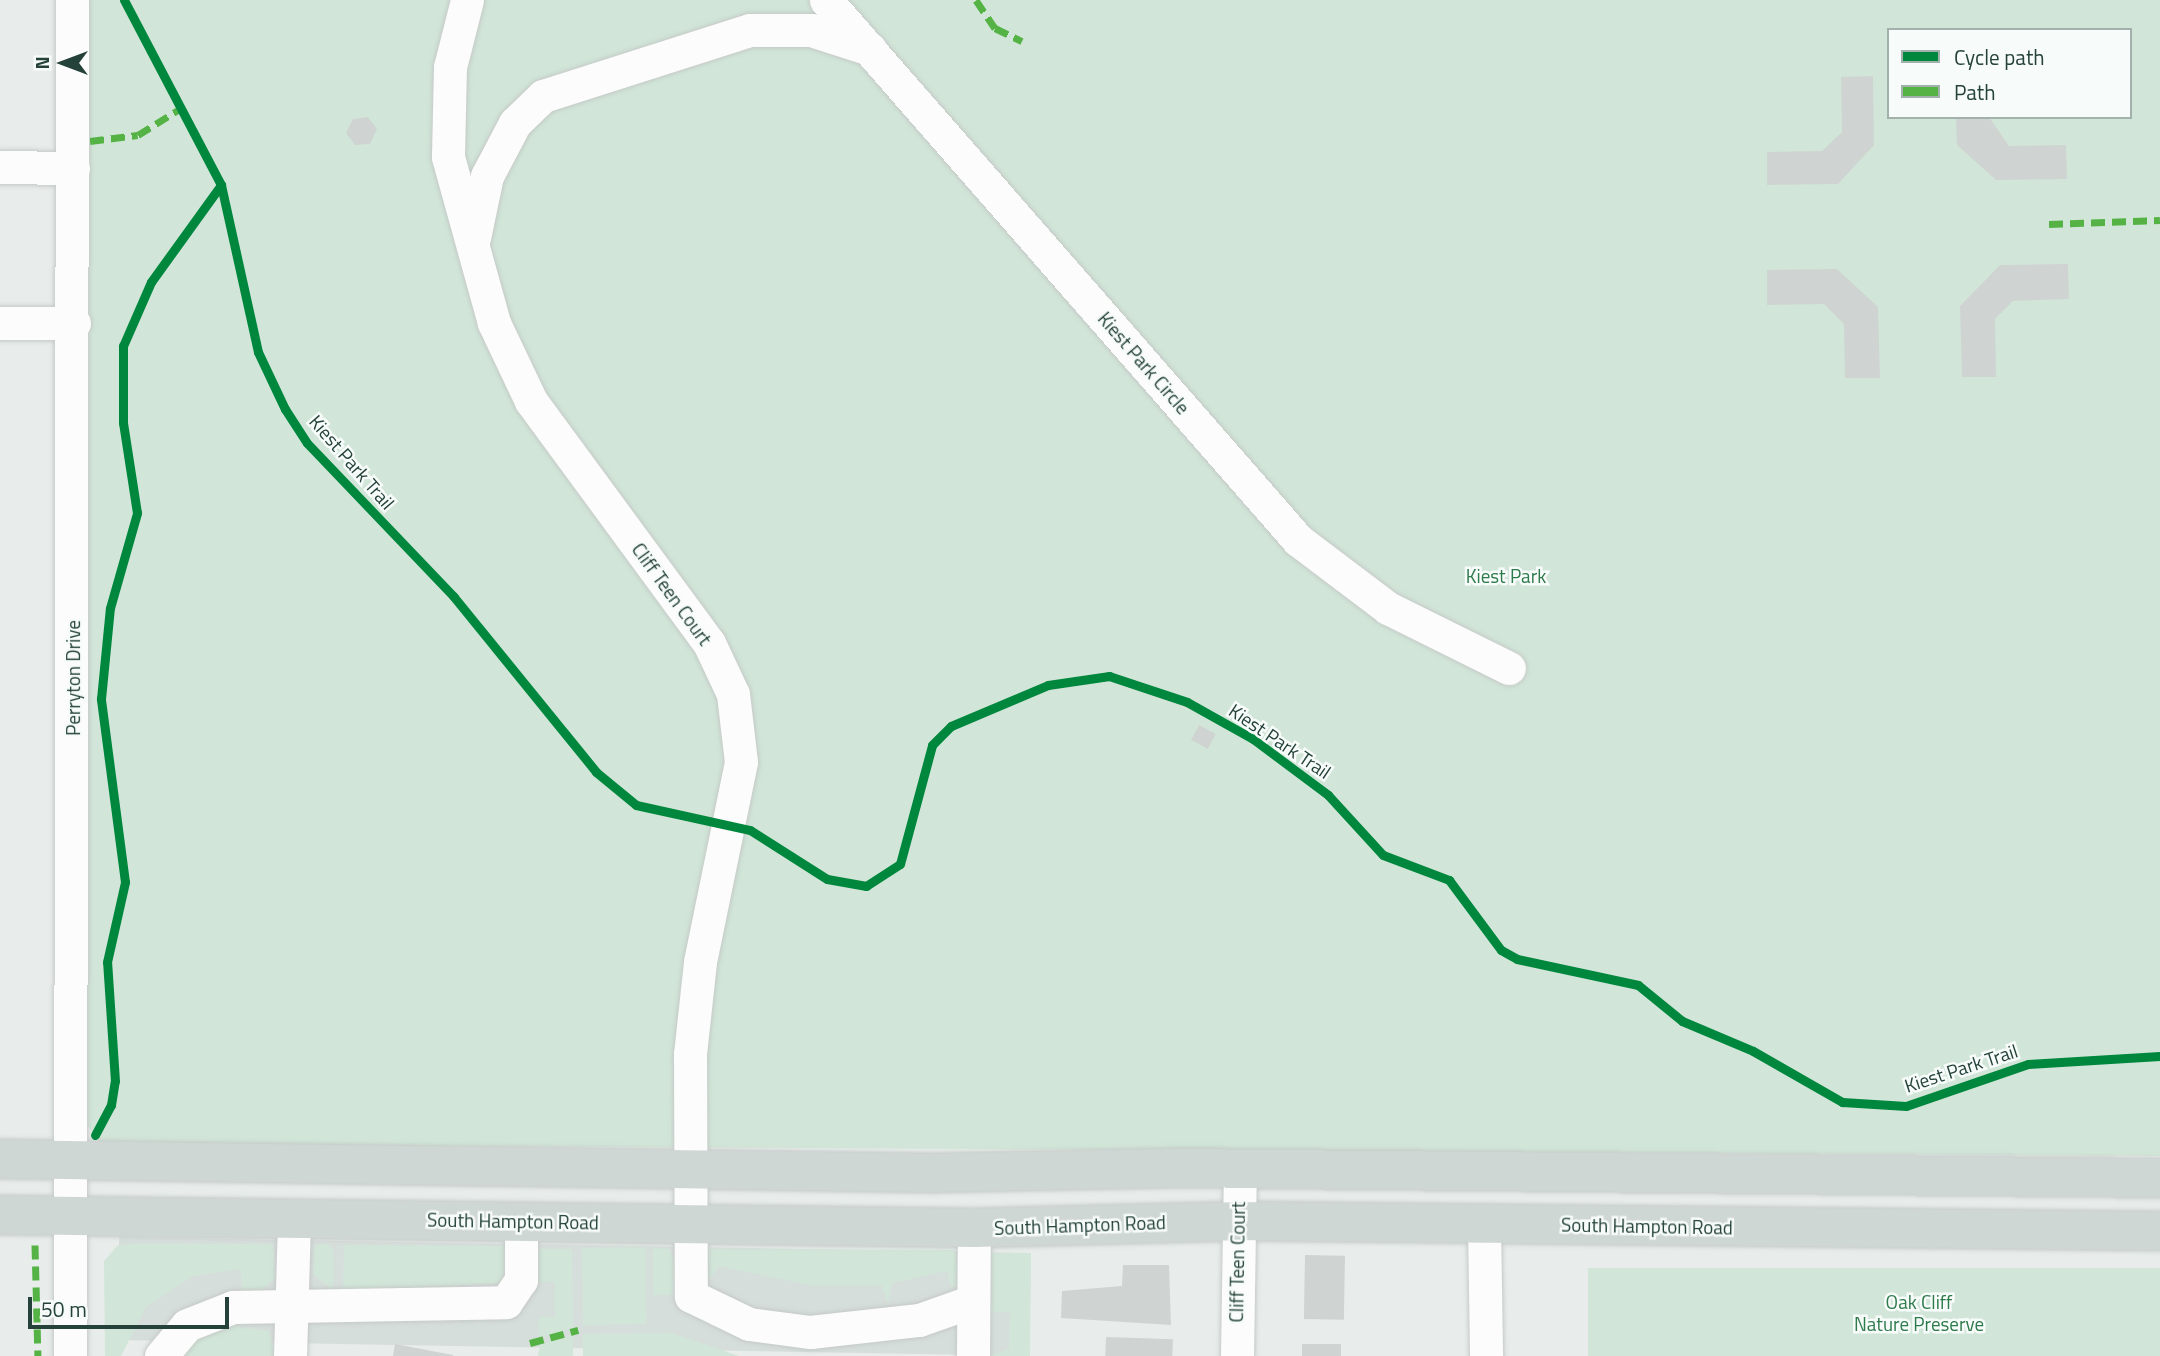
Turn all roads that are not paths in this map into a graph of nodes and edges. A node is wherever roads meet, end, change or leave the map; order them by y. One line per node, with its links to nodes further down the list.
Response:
1 (72, 0): 6 (street, Perryton Drive)
2 (467, 0): 7 (street, Cliff Teen Court)
3 (825, 0): 4 (street, Kiest Park Circle)
4 (874, 50): 7 (street, Cliff Teen Court); 10 (street, Kiest Park Circle)
5 (0, 167): 6 (street)
6 (73, 167): 9 (street, Perryton Drive)
7 (474, 251): 14 (street, Cliff Teen Court)
8 (0, 323): 9 (street)
9 (74, 323): 12 (street, Perryton Drive)
10 (1509, 668)
11 (0, 1159): 12 (main road)
12 (71, 1159): 14 (main road); 17 (street, Perryton Drive)
13 (1240, 1168): 14 (main road); 15 (main road); 21 (street, Cliff Teen Court)
14 (691, 1169): 22 (street, Cliff Teen Court)
15 (2081, 1177): 16 (main road); 25 (main road)
16 (2160, 1178)
17 (71, 1214): 18 (main road, South Hampton Road); 19 (main road, South Hampton Road); 29 (street, Perryton Drive)
18 (0, 1215)
19 (294, 1218): 20 (main road, South Hampton Road); 28 (street)
20 (521, 1221): 22 (main road, South Hampton Road); 28 (street)
21 (1236, 1221): 23 (main road, South Hampton Road); 24 (main road, South Hampton Road); 33 (street, Cliff Teen Court)
22 (691, 1224): 24 (main road, South Hampton Road); 27 (street, Cliff Teen Court)
23 (1484, 1224): 25 (main road, South Hampton Road); 34 (street)
24 (974, 1228): 27 (street)
25 (2080, 1231): 26 (main road, South Hampton Road)
26 (2160, 1231)
27 (973, 1301): 32 (street)
28 (291, 1304): 30 (street); 31 (street)
29 (69, 1356)
30 (161, 1356)
31 (290, 1356)
32 (973, 1356)
33 (1237, 1356)
34 (1486, 1356)

